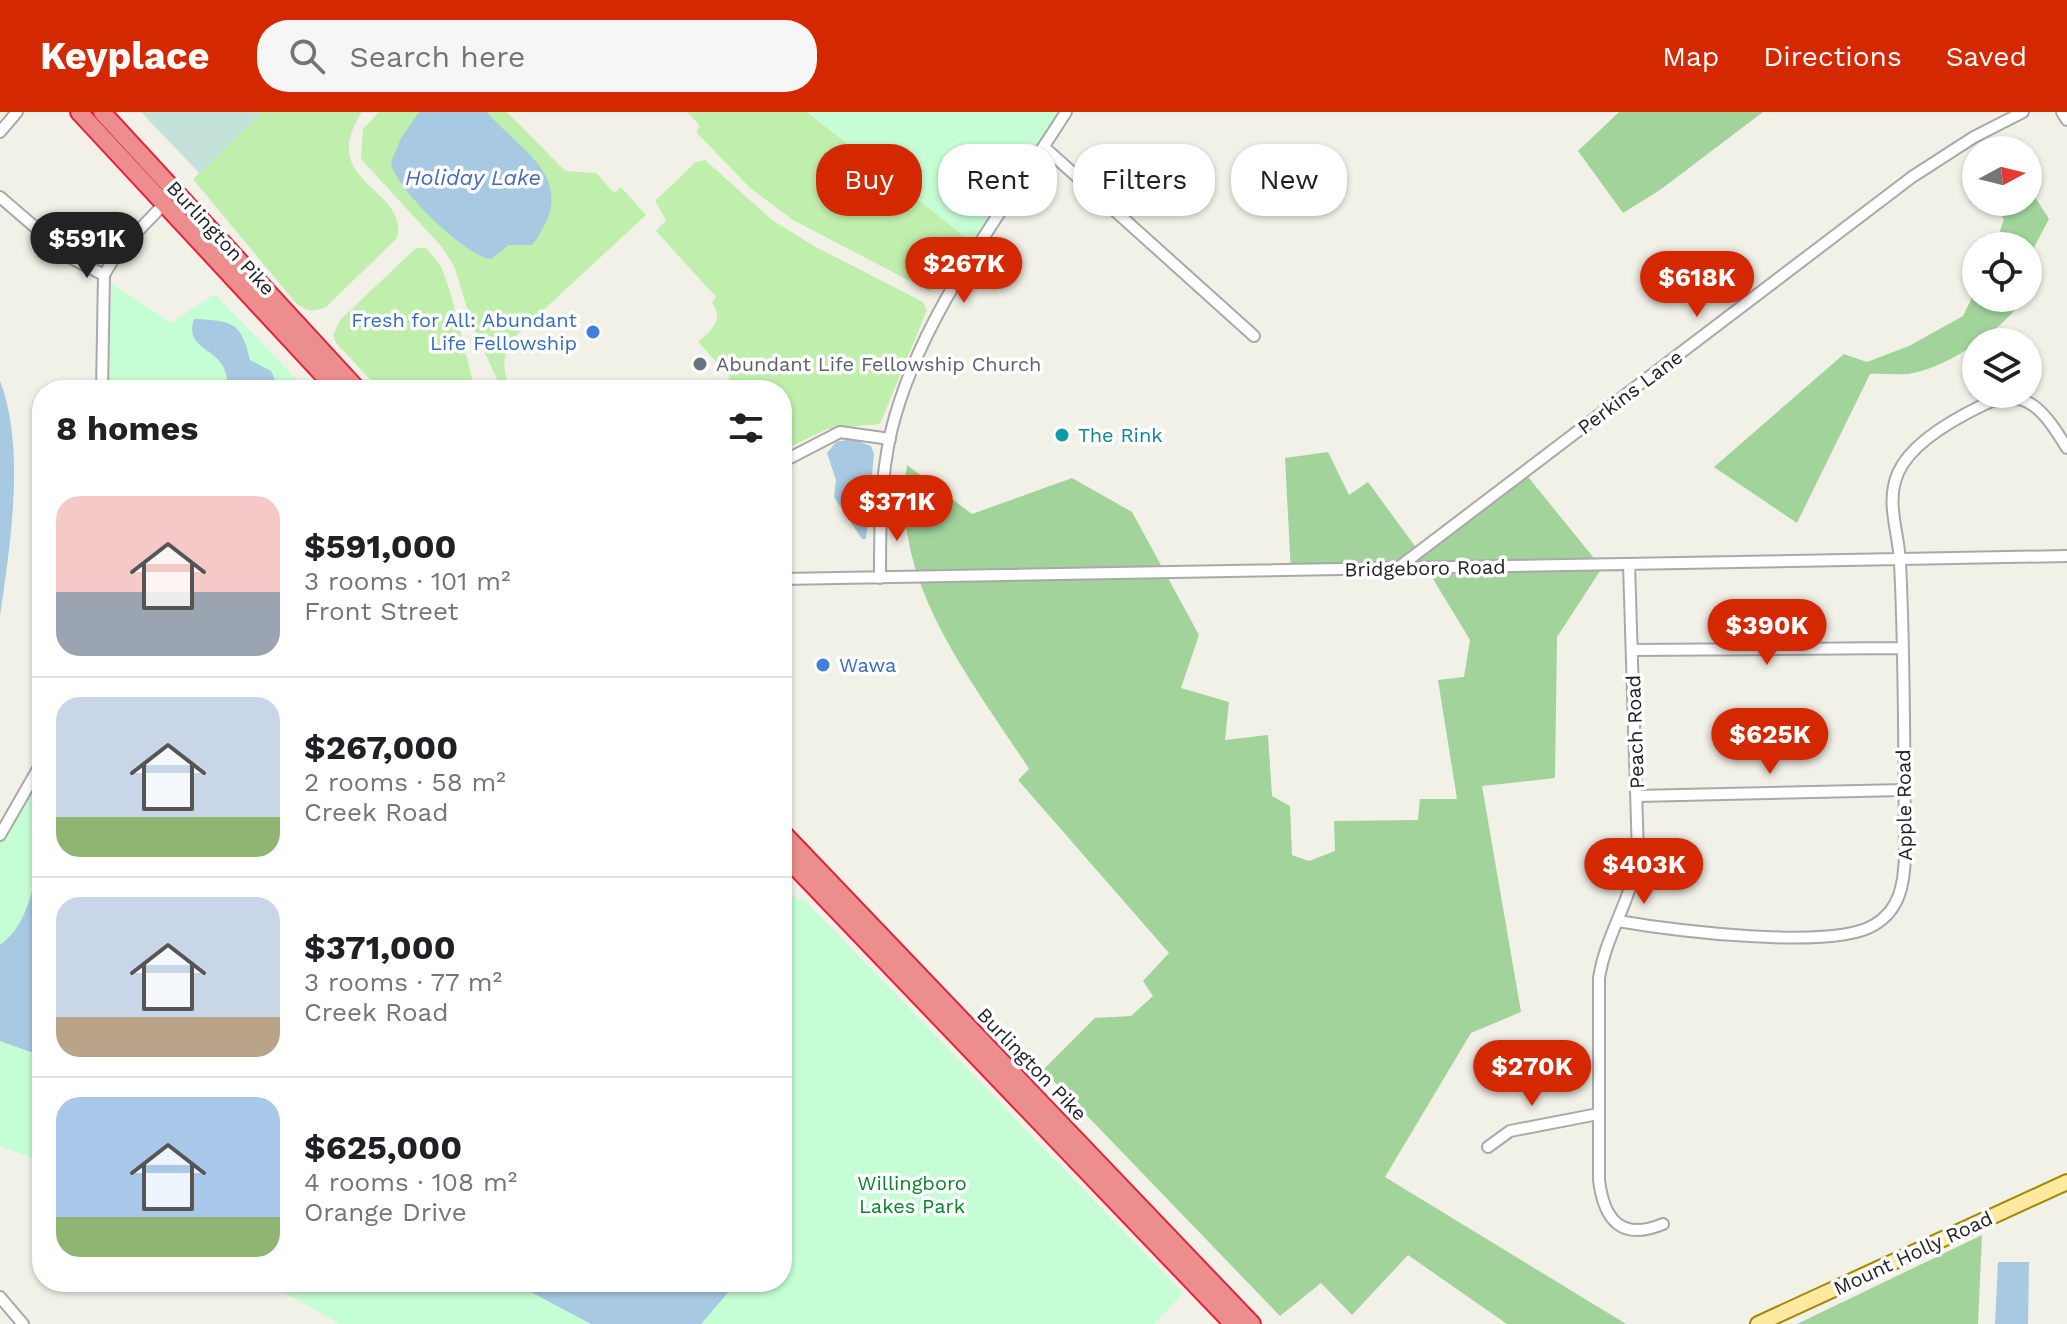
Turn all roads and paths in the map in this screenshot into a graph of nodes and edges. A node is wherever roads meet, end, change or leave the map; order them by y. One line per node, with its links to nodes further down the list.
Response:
1 (17, 112): 8 (street)
2 (79, 112): 12 (highway, Burlington Pike)
3 (102, 112): 18 (highway, Burlington Pike)
4 (1066, 112): 9 (street)
5 (2023, 112): 25 (street, Perkins Lane)
6 (2062, 112): 7 (street)
7 (2067, 120)
8 (0, 132)
9 (1046, 144)
10 (1057, 159): 15 (street)
11 (0, 197): 14 (street)
12 (163, 205): 14 (street); 17 (highway, Burlington Pike)
13 (1001, 216): 19 (street)
14 (104, 275): 16 (street)
15 (1254, 336)
16 (102, 380)
17 (328, 380)
18 (349, 380)
19 (890, 439): 21 (street); 26 (street)
20 (2067, 448): 23 (street, Apple Road)
21 (792, 457)
22 (2067, 556): 23 (street, Bridgeboro Road)
23 (1900, 559): 24 (street, Bridgeboro Road); 28 (street, Apple Road)
24 (1629, 564): 25 (street, Bridgeboro Road); 29 (street, Peach Road)
25 (1397, 568): 26 (street, Bridgeboro Road)
26 (880, 578): 27 (street, Bridgeboro Road)
27 (792, 579)
28 (1902, 648): 29 (street); 31 (street, Apple Road)
29 (1633, 650): 32 (street, Peach Road)
30 (32, 779): 33 (street)
31 (1904, 790): 32 (street); 36 (street, Apple Road)
32 (1637, 796): 36 (street, Peach Road)
33 (0, 835)
34 (792, 842): 44 (highway, Burlington Pike)
35 (792, 863): 42 (highway, Burlington Pike)
36 (1618, 921): 37 (street, Peach Road)
37 (1598, 1114): 38 (street); 40 (street, Peach Road)
38 (1488, 1147)
39 (2067, 1182): 45 (main road, Mount Holly Road)
40 (1663, 1224)
41 (0, 1297): 43 (street)
42 (1228, 1320)
43 (23, 1324)
44 (1252, 1324)
45 (1758, 1324)

